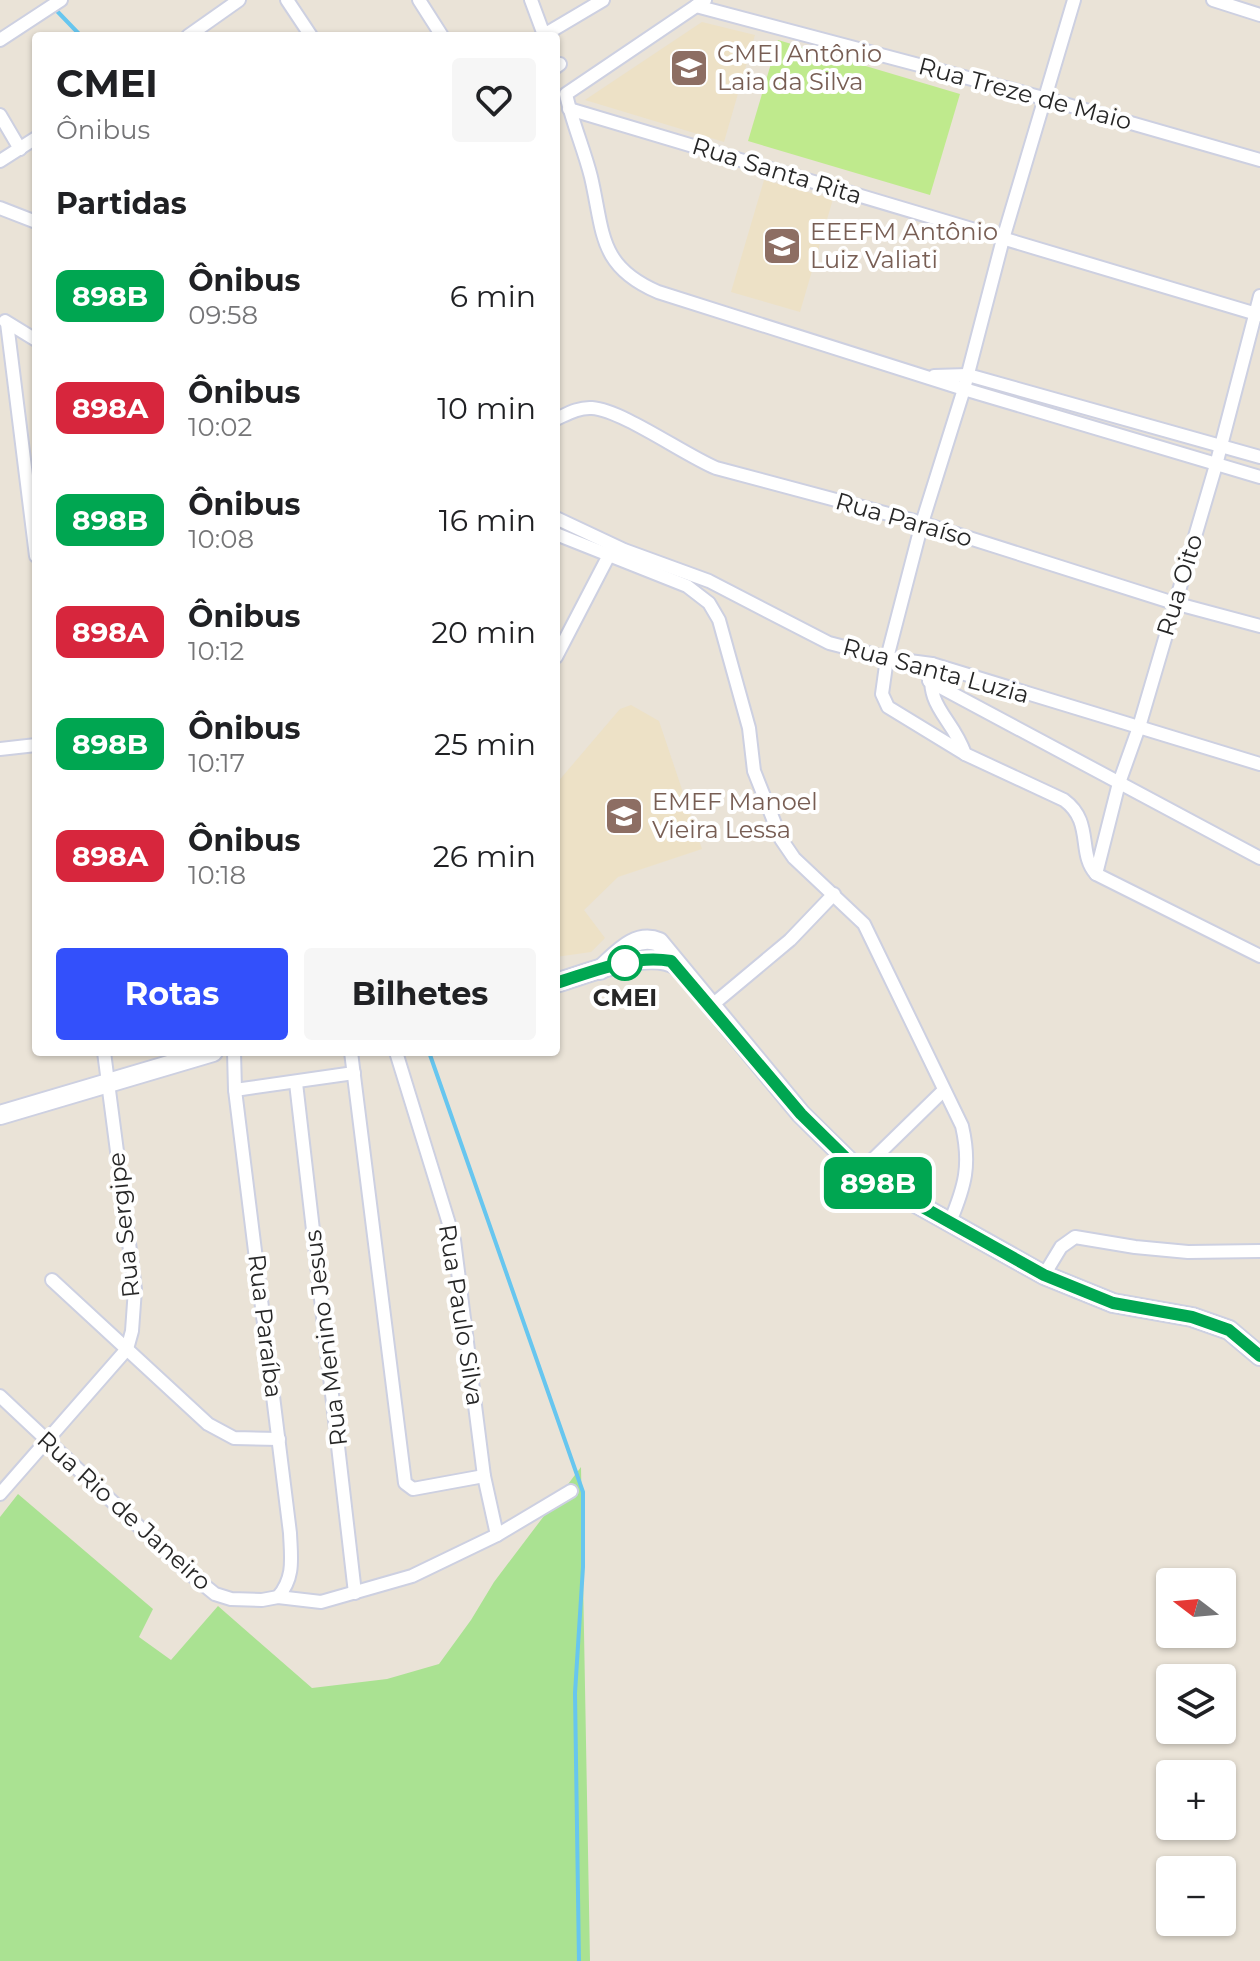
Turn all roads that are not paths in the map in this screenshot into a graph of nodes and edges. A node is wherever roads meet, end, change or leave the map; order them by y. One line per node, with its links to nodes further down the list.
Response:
1 (61, 0): 16 (street)
2 (239, 0): 11 (street)
3 (287, 0): 12 (street)
4 (419, 0): 13 (street)
5 (531, 0): 14 (street)
6 (603, 0): 15 (street)
7 (1074, 0): 17 (street)
8 (1213, 0): 10 (street)
9 (701, 3): 17 (street, Rua Treze de Maio); 18 (street)
10 (1260, 15)
11 (196, 32)
12 (308, 32)
13 (439, 32)
14 (543, 32)
15 (549, 32)
16 (0, 40)
17 (1047, 99): 22 (street, Rua Treze de Maio); 26 (street)
18 (569, 109): 26 (street, Rua Santa Rita); 32 (street)
19 (0, 115): 21 (street)
20 (32, 141): 21 (street)
21 (20, 149): 23 (street)
22 (1260, 160)
23 (0, 161)
24 (0, 208): 25 (street)
25 (32, 220)
26 (1003, 239): 28 (street, Rua Santa Rita); 31 (street)
27 (1260, 296): 28 (street, Rua Oito)
28 (1258, 315): 35 (street, Rua Oito)
29 (4, 320): 30 (street); 39 (street)
30 (32, 338)
31 (968, 375): 32 (street); 33 (street); 35 (street)
32 (927, 376): 33 (street)
33 (964, 389): 37 (street); 41 (street)
34 (560, 417): 41 (street, Rua Paraíso)
35 (1222, 446): 36 (street); 37 (street, Rua Oito)
36 (1260, 457)
37 (1216, 465): 38 (street); 44 (street, Rua Oito)
38 (1260, 477)
39 (32, 492)
40 (560, 520): 47 (street, Rua Santa Luzia)
41 (922, 523): 44 (street, Rua Paraíso); 47 (street)
42 (560, 536): 43 (street)
43 (608, 557): 46 (street); 58 (street)
44 (1174, 603): 45 (street, Rua Paraíso); 50 (street, Rua Oito)
45 (1260, 626)
46 (560, 649)
47 (887, 658): 48 (street, Rua Santa Luzia); 53 (street)
48 (932, 664): 49 (street); 50 (street, Rua Santa Luzia)
49 (929, 681): 53 (street); 55 (street)
50 (1139, 727): 54 (street, Rua Santa Luzia); 55 (street, Rua Oito)
51 (32, 745): 52 (street)
52 (0, 749)
53 (965, 754): 57 (street)
54 (1260, 764)
55 (1119, 783): 56 (street); 57 (street, Rua Oito)
56 (1260, 858)
57 (1096, 874): 59 (street)
58 (834, 894): 61 (street); 71 (street)
59 (1260, 956)
60 (560, 982): 61 (street)
61 (711, 1006): 73 (street)
62 (104, 1056): 68 (street, Rua Sergipe)
63 (198, 1056): 68 (street)
64 (234, 1056): 70 (street, Rua Paraíba)
65 (352, 1056): 67 (street)
66 (397, 1056): 83 (street, Rua Paulo Silva)
67 (354, 1073): 69 (street); 83 (street)
68 (107, 1081): 72 (street); 78 (street, Rua Sergipe)
69 (296, 1083): 70 (street); 87 (street, Rua Menino Jesus)
70 (235, 1090): 82 (street, Rua Paraíba)
71 (942, 1092): 73 (street); 74 (street)
72 (0, 1115)
73 (860, 1172): 74 (street)
74 (950, 1222): 76 (street)
75 (1260, 1251): 76 (street)
76 (1044, 1275): 79 (street)
77 (52, 1280): 78 (street)
78 (127, 1349): 81 (street); 82 (street)
79 (1260, 1356)
80 (0, 1396): 81 (street, Rua Rio de Janeiro)
81 (46, 1439): 85 (street); 88 (street, Rua Rio de Janeiro)
82 (279, 1439): 88 (street, Rua Paraíba)
83 (484, 1476): 86 (street, Rua Paulo Silva)
84 (571, 1491): 86 (street, Rua Rio de Janeiro)
85 (0, 1494)
86 (497, 1535): 87 (street, Rua Rio de Janeiro)
87 (355, 1593): 88 (street, Rua Rio de Janeiro)
88 (278, 1597)

